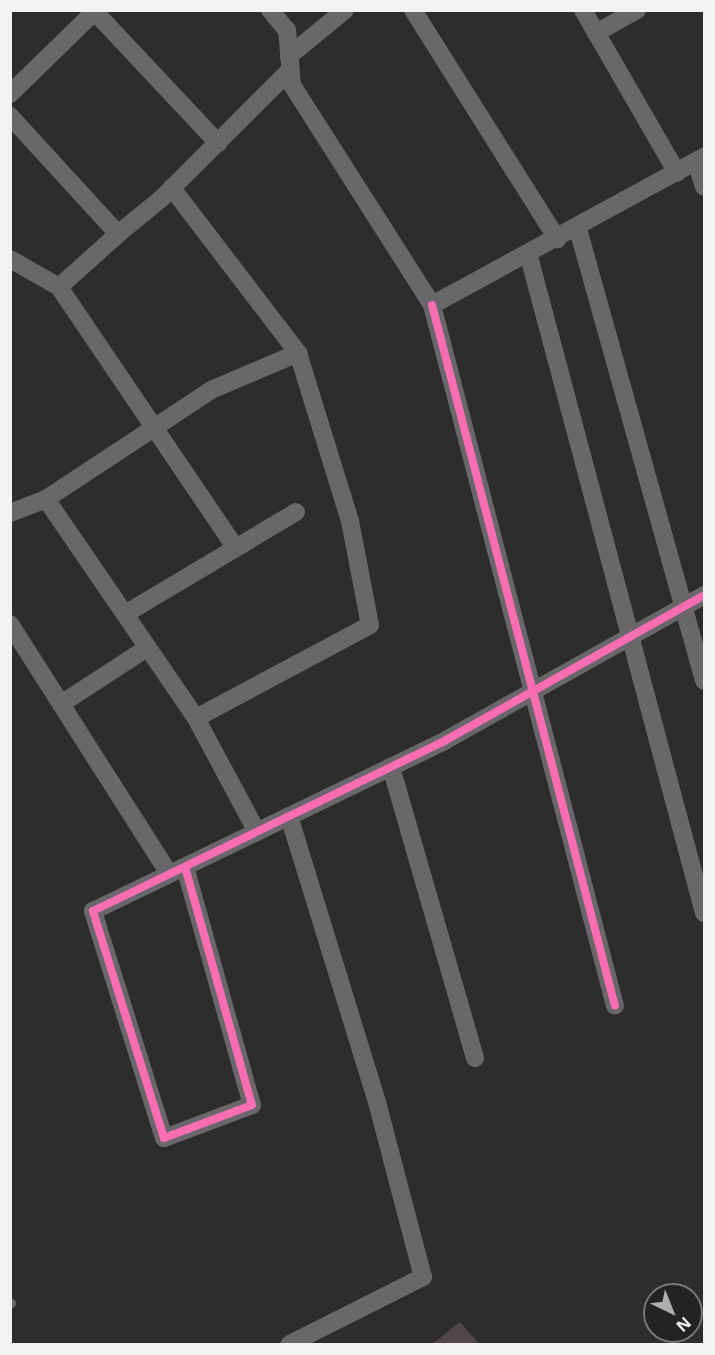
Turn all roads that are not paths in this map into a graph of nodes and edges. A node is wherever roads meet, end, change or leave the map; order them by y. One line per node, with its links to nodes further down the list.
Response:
1 (270, 10): 8 (street)
2 (345, 10): 8 (street)
3 (413, 10): 18 (street)
4 (583, 10): 7 (street)
5 (637, 10): 7 (street)
6 (95, 11): 9 (street); 11 (street)
7 (596, 33): 13 (street)
8 (290, 63): 11 (street); 22 (street)
9 (10, 93)
10 (10, 116): 17 (street)
11 (218, 143): 15 (street)
12 (700, 159): 13 (street); 14 (street)
13 (677, 173): 16 (street)
14 (705, 187)
15 (172, 188): 17 (street); 23 (street)
16 (578, 229): 18 (street); 30 (street)
17 (118, 234): 21 (street)
18 (557, 239): 19 (street)
19 (528, 253): 22 (street); 33 (street)
20 (10, 260): 21 (street)
21 (59, 287): 24 (street)
22 (432, 305): 36 (street)
23 (298, 353): 24 (street); 38 (street)
24 (153, 428): 25 (street); 28 (street)
25 (45, 499): 27 (street); 31 (street)
26 (296, 512): 28 (street)
27 (10, 513)
28 (236, 548): 31 (street)
29 (705, 595): 30 (street)
30 (684, 604): 33 (street); 35 (street)
31 (125, 614): 34 (street)
32 (13, 632): 37 (street)
33 (629, 636): 36 (street); 43 (street)
34 (147, 648): 37 (street); 38 (street)
35 (705, 681)
36 (531, 692): 39 (street); 44 (street)
37 (62, 704): 42 (street)
38 (196, 718): 41 (street)
39 (391, 767): 40 (street); 45 (street)
40 (290, 816): 41 (street); 46 (street)
41 (257, 832): 42 (street)
42 (177, 870): 42 (street)
43 (705, 914)
44 (615, 1006)
45 (475, 1058)
46 (290, 1344)

